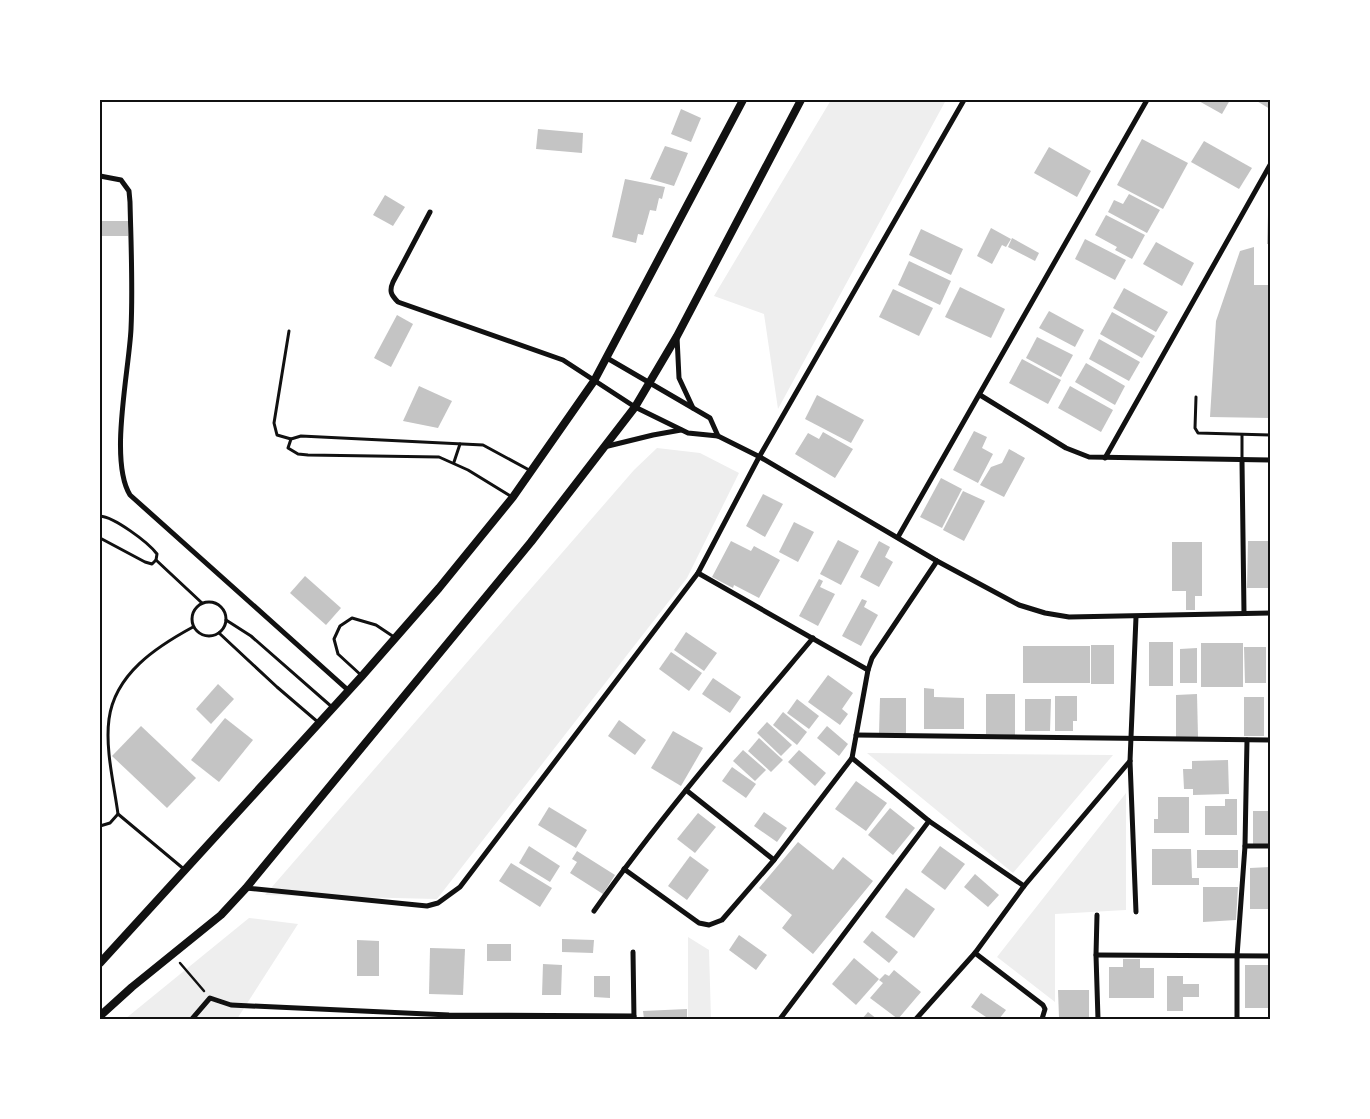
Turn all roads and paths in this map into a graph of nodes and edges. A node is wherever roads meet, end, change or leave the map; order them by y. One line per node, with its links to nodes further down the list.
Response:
1 (743, 100): 10 (street)
2 (800, 100): 9 (street)
3 (964, 100): 24 (street)
4 (1147, 100): 13 (street)
5 (1270, 165): 25 (street)
6 (100, 176): 48 (street)
7 (430, 212): 11 (street)
8 (289, 331): 21 (lane)
9 (677, 336): 12 (street); 16 (street)
10 (607, 358): 11 (street); 12 (street)
11 (594, 381): 15 (street); 29 (street)
12 (650, 384): 15 (street); 16 (street)
13 (980, 395): 25 (street); 32 (street)
14 (1196, 397): 18 (lane)
15 (635, 407): 17 (street); 23 (street)
16 (693, 408): 20 (street)
17 (682, 430): 20 (street); 23 (street)
18 (1242, 434): 19 (lane); 27 (lane)
19 (1270, 435)
20 (718, 436): 24 (street)
21 (290, 439): 22 (lane); 28 (lane)
22 (460, 444): 28 (lane); 29 (lane)
23 (604, 447): 67 (street)
24 (760, 457): 32 (street); 36 (street)
25 (1105, 458): 27 (street)
26 (1270, 460): 27 (street)
27 (1242, 461): 38 (street)
28 (454, 462): 30 (lane)
29 (532, 471): 30 (street)
30 (512, 497): 44 (street)
31 (100, 516): 34 (lane)
32 (898, 536): 35 (street)
33 (100, 538): 34 (lane)
34 (156, 560): 37 (lane)
35 (937, 561): 40 (street); 46 (street)
36 (698, 573): 45 (street); 67 (street)
37 (202, 604): 41 (lane); 42 (lane)
38 (1244, 613): 39 (street); 40 (street)
39 (1270, 613)
40 (1136, 617): 52 (street)
41 (226, 620): 43 (lane); 49 (lane)
42 (193, 627): 43 (lane); 58 (lane)
43 (220, 633): 50 (lane)
44 (395, 638): 47 (street); 47 (lane)
45 (813, 638): 46 (street); 57 (street)
46 (868, 670): 51 (street)
47 (362, 676): 48 (street)
48 (349, 691): 49 (street)
49 (334, 708): 50 (street)
50 (320, 724): 65 (street)
51 (856, 735): 52 (street); 55 (street)
52 (1131, 737): 53 (street); 56 (street)
53 (1247, 740): 54 (street); 61 (street)
54 (1270, 740)
55 (852, 758): 59 (street); 63 (street)
56 (1130, 761): 66 (street); 69 (street)
57 (686, 790): 63 (street); 64 (street)
58 (118, 814): 60 (lane); 65 (lane)
59 (929, 821): 66 (street); 82 (street)
60 (100, 826)
61 (1244, 846): 62 (street); 75 (street)
62 (1270, 846)
63 (774, 860): 64 (street)
64 (624, 868): 68 (street)
65 (185, 871): 77 (street)
66 (1024, 886): 72 (street)
67 (246, 888): 73 (street)
68 (594, 911)
69 (1136, 912)
70 (1097, 915): 74 (street)
71 (633, 952): 80 (street)
72 (975, 952): 83 (street); 84 (street)
73 (173, 954): 78 (path); 79 (street)
74 (1096, 955): 75 (street); 85 (street)
75 (1236, 956): 76 (street); 86 (street)
76 (1270, 956)
77 (100, 963)
78 (210, 998): 80 (street); 81 (street)
79 (100, 1016)
80 (634, 1018)
81 (192, 1019)
82 (780, 1019)
83 (916, 1019)
84 (1042, 1019)
85 (1098, 1019)
86 (1238, 1019)

